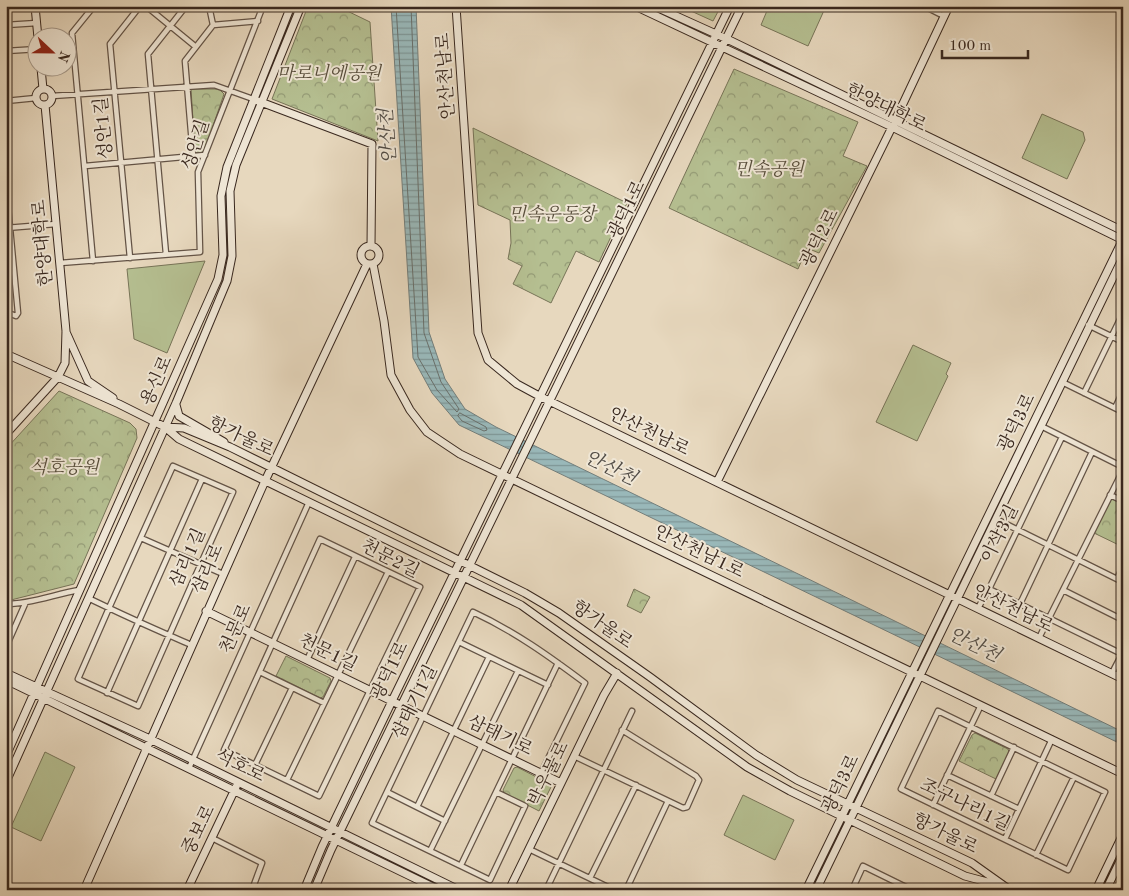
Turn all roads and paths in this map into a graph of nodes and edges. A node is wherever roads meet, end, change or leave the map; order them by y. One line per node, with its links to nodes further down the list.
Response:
1 (35, 6): 19 (street)
2 (94, 6): 37 (street)
3 (140, 6): 36 (street, 성안1길)
4 (146, 6): 20 (street)
5 (186, 6): 20 (street)
6 (209, 6): 22 (street)
7 (263, 6): 18 (street, 성안길)
8 (291, 6): 40 (street, 용신로)
9 (301, 6): 42 (street)
10 (456, 6): 73 (street, 안산천남로)
11 (635, 6): 26 (street, 한양대학로)
12 (654, 6): 24 (street, 한양대학로)
13 (730, 6): 24 (street, 광덕1로)
14 (742, 6): 25 (street, 광덕1로)
15 (924, 6): 17 (street)
16 (949, 6): 17 (street, 광덕2로)
17 (944, 16): 44 (street, 광덕2로)
18 (258, 20): 22 (street); 35 (street, 성안길)
19 (37, 23): 21 (street); 23 (street)
20 (170, 25): 27 (street); 33 (street)
21 (6, 26)
22 (213, 26): 27 (street)
23 (37, 28)
24 (716, 35): 25 (street, 한양대학로); 26 (street, 광덕1로)
25 (726, 39): 28 (street, 광덕1로); 44 (street, 한양대학로)
26 (712, 42): 28 (street, 한양대학로); 73 (street, 광덕1로)
27 (196, 47): 32 (street)
28 (723, 47): 44 (street, 한양대학로); 74 (street, 광덕1로)
29 (28, 50): 30 (street)
30 (6, 51)
31 (42, 78): 34 (street)
32 (187, 86): 33 (street); 35 (street); 46 (street)
33 (151, 88): 36 (street); 47 (street)
34 (43, 89): 38 (street); 39 (street)
35 (230, 90): 40 (street); 45 (street, 성안길)
36 (114, 91): 37 (street); 48 (street, 성안1길)
37 (78, 94): 38 (street); 49 (street)
38 (52, 96): 43 (street)
39 (36, 98): 41 (street); 43 (street)
40 (253, 99): 42 (street); 79 (street, 용신로)
41 (6, 101)
42 (262, 103): 55 (street); 75 (street)
43 (45, 105): 51 (street, 한양대학로)
44 (894, 124): 53 (street, 한양대학로); 54 (street, 한양대학로); 92 (street, 광덕2로)
45 (204, 155): 46 (street); 56 (street, 성안길)
46 (193, 156): 47 (street)
47 (157, 159): 48 (street); 56 (street)
48 (121, 162): 49 (street); 58 (street, 성안1길)
49 (85, 166): 59 (street)
50 (6, 184): 52 (street)
51 (56, 224): 52 (street); 60 (street, 한양대학로)
52 (8, 228): 62 (street)
53 (1123, 231)
54 (1123, 240): 64 (street, 광덕3로)
55 (371, 246): 61 (street); 61 (street)
56 (166, 254): 58 (street, 성안길)
57 (1123, 257): 64 (street, 광덕3로)
58 (130, 258): 59 (street, 성안길)
59 (93, 261): 60 (street, 성안길)
60 (60, 263): 65 (street, 한양대학로)
61 (370, 264): 86 (street, 삼리로); 88 (street, 안산천남1로)
62 (6, 312)
63 (1123, 312): 66 (street)
64 (1086, 324): 66 (street); 70 (street, 광덕3로); 116 (street, 광덕3로)
65 (66, 332): 69 (street, 한양대학로); 76 (street)
66 (1112, 336): 67 (street); 72 (street)
67 (1123, 342)
68 (6, 354): 69 (street, 항가울로)
69 (58, 377): 76 (street, 항가울로); 82 (street)
70 (1062, 382): 72 (street); 80 (street, 광덕3로)
71 (1123, 391): 77 (street)
72 (1084, 393): 77 (street)
73 (541, 397): 74 (street, 안산천남로); 88 (street, 광덕1로)
74 (551, 402): 90 (street, 광덕1로); 92 (street, 안산천남로)
75 (176, 403): 81 (street); 84 (street)
76 (119, 404): 79 (street, 항가울로)
77 (1114, 408): 78 (street)
78 (1123, 412)
79 (155, 422): 81 (street, 항가울로); 114 (street, 용신로)
80 (1041, 426): 83 (street); 96 (street, 광덕3로)
81 (165, 427): 84 (street, 항가울로); 91 (street, 항가울로); 117 (street)
82 (6, 434)
83 (1062, 437): 85 (street); 97 (street, 이삭3길)
84 (230, 447): 86 (street, 항가울로)
85 (1092, 452): 87 (street); 99 (street)
86 (272, 468): 91 (street, 삼리로); 102 (street, 항가울로)
87 (1123, 468): 93 (street)
88 (505, 471): 90 (street, 안산천남1로); 102 (street, 광덕1로)
89 (202, 479): 98 (street, 삼리1길); 100 (street); 104 (street, 삼리1길)
90 (513, 479): 105 (street, 광덕1로); 139 (street, 안산천남1로)
91 (265, 481): 95 (street, 항가울로); 109 (street, 삼리로)
92 (717, 482): 116 (street, 안산천남로)
93 (1110, 494): 94 (street); 103 (street)
94 (1123, 501)
95 (309, 502): 108 (street, 항가울로); 128 (street, 천문로)
96 (996, 519): 97 (street); 116 (street, 광덕3로)
97 (1017, 530): 99 (street); 113 (street, 이삭3길)
98 (141, 538): 100 (street); 121 (street, 삼리1길)
99 (1048, 545): 103 (street); 120 (street)
100 (170, 550): 104 (street); 127 (street)
101 (355, 556): 107 (street, 천문2길); 132 (street, 천문2길); 137 (street)
102 (462, 560): 105 (street, 항가울로); 108 (street, 광덕1로)
103 (1078, 560): 111 (street); 115 (street)
104 (200, 564): 109 (street); 129 (street, 삼리1길)
105 (471, 566): 110 (street, 광덕1로); 191 (street, 항가울로)
106 (1123, 566): 111 (street)
107 (388, 572): 146 (street); 152 (street, 천문2길)
108 (456, 572): 110 (street, 항가울로); 155 (street, 광덕1로)
109 (223, 574): 123 (street, 삼리로)
110 (466, 576): 144 (street, 항가울로); 158 (street, 광덕1로)
111 (1117, 579): 112 (street)
112 (1123, 582)
113 (989, 589): 120 (street, 이삭3길); 122 (street)
114 (79, 590): 119 (street); 151 (street, 용신로)
115 (1063, 590): 124 (street); 125 (street)
116 (954, 597): 122 (street, 안산천남로); 126 (street, 광덕3로)
117 (87, 598): 121 (street); 154 (street)
118 (6, 604): 119 (street)
119 (25, 604): 134 (street)
120 (1020, 604): 124 (street, 이삭3길)
121 (109, 608): 127 (street); 153 (street, 삼리1길)
122 (978, 608): 130 (street, 안산천남로)
123 (206, 610): 128 (street, 천문1길); 133 (street, 삼리로)
124 (1049, 618): 130 (street); 135 (street, 이삭3길)
125 (1123, 620)
126 (941, 621): 139 (street, 광덕3로); 143 (street, 광덕3로)
127 (139, 622): 129 (street); 153 (street)
128 (250, 631): 132 (street, 천문1길); 172 (street, 천문로)
129 (169, 635): 133 (street); 153 (street, 삼리1길)
130 (1039, 638): 145 (street, 안산천남로)
131 (459, 642): 136 (street); 138 (street, 삼태기1길); 160 (street, 삼태기1길)
132 (273, 643): 137 (street, 천문1길); 142 (street, 천문2길)
133 (191, 645): 164 (street, 삼리로)
134 (6, 647)
135 (1122, 653): 145 (street)
136 (489, 657): 140 (street); 163 (street, 삼태기로)
137 (307, 660): 146 (street, 천문1길)
138 (558, 663): 149 (street); 177 (street, 삼태기1길)
139 (914, 668): 143 (street, 안산천남1로); 191 (street, 광덕3로)
140 (518, 671): 149 (street); 166 (street)
141 (6, 672): 151 (street, 석호로)
142 (260, 672): 150 (street); 174 (street, 천문2길)
143 (921, 672): 157 (street, 안산천남1로); 194 (street, 광덕3로)
144 (617, 673): 170 (street, 박우물로); 196 (street, 항가울로)
145 (1112, 673): 147 (street, 안산천남로)
146 (338, 675): 152 (street, 천문1길); 156 (street)
147 (1123, 678)
148 (6, 680): 151 (street, 석호로)
149 (548, 685): 171 (street)
150 (292, 688): 156 (street); 174 (street)
151 (36, 689): 154 (street, 석호로); 169 (street, 용신로)
152 (369, 690): 155 (street, 천문1길); 181 (street, 천문2길)
153 (107, 693)
154 (44, 694): 164 (street, 석호로); 167 (street, 석호로); 182 (street)
155 (392, 701): 158 (street, 삼태기로); 199 (street, 광덕1로)
156 (324, 703): 181 (street)
157 (981, 705): 161 (street); 165 (street, 안산천남1로)
158 (403, 706): 160 (street, 삼태기로); 200 (street, 광덕1로)
159 (632, 711): 162 (street)
160 (424, 716): 163 (street, 삼태기로); 187 (street, 삼태기1길)
161 (971, 726): 168 (street, 조구나리1길); 179 (street); 192 (street, 조구나리1길)
162 (622, 730): 176 (street); 190 (street)
163 (453, 731): 166 (street, 삼태기로); 193 (street, 삼태기로)
164 (150, 739): 167 (street, 삼리로); 172 (street, 석호로)
165 (1052, 739): 173 (street); 178 (street, 안산천남1로)
166 (482, 744): 171 (street, 삼태기로); 198 (street)
167 (146, 748): 175 (street, 석호로); 216 (street, 삼리로)
168 (1014, 748): 173 (street, 조구나리1길); 189 (street, 조구나리1길)
169 (6, 756)
170 (574, 756): 176 (street); 184 (street, 박우물로)
171 (512, 759): 177 (street, 삼태기로); 188 (street)
172 (193, 760): 175 (street, 천문로); 183 (street, 석호로)
173 (1042, 761): 180 (street, 조구나리1길); 195 (street)
174 (255, 765): 181 (street, 천문2길)
175 (190, 768): 186 (street, 석호로)
176 (604, 770): 185 (street); 210 (street)
177 (541, 773): 184 (street, 삼태기로)
178 (1123, 774)
179 (947, 775): 189 (street); 192 (street)
180 (1074, 777): 208 (street); 208 (street, 조구나리1길)
181 (287, 780)
182 (6, 782)
183 (239, 783): 186 (street, 중보로); 199 (street, 석호로)
184 (561, 783): 206 (street, 박우물로)
185 (636, 786): 190 (street); 213 (street)
186 (235, 790): 202 (street, 석호로); 203 (street, 중보로)
187 (387, 792): 193 (street); 207 (street, 삼태기1길)
188 (496, 792): 211 (street); 211 (street, 삼태기1길)
189 (991, 796): 195 (street)
190 (668, 801): 226 (street)
191 (848, 804): 194 (street, 항가울로); 196 (street, 광덕3로)
192 (933, 805): 204 (street, 조구나리1길)
193 (417, 807): 198 (street)
194 (856, 808): 197 (street, 광덕3로); 214 (street, 항가울로)
195 (1019, 809): 204 (street)
196 (842, 817): 197 (street, 항가울로); 227 (street, 광덕3로)
197 (849, 820): 214 (street, 항가울로); 228 (street, 광덕3로)
198 (445, 821): 207 (street)
199 (332, 828): 200 (street, 석호로); 202 (street, 광덕1로)
200 (341, 832): 205 (street, 광덕1로); 212 (street, 석호로)
201 (1123, 834): 232 (street)
202 (328, 836): 205 (street, 석호로); 219 (street, 광덕1로)
203 (212, 838): 217 (street, 중보로); 218 (street)
204 (1005, 839): 208 (street, 조구나리1길)
205 (336, 840): 215 (street, 석호로); 220 (street, 광덕1로)
206 (529, 849): 210 (street); 223 (street, 박우물로)
207 (430, 850): 211 (street, 삼태기1길)
208 (1036, 855)
209 (1123, 855): 233 (street)
210 (558, 863): 213 (street); 224 (street)
211 (461, 865)
212 (432, 877): 215 (street); 222 (street, 석호로)
213 (590, 878): 225 (street)
214 (1002, 886): 231 (street, 항가울로)
215 (427, 887): 221 (street, 석호로)
216 (84, 890)
217 (187, 890)
218 (252, 890)
219 (304, 890)
220 (314, 890)
221 (439, 890)
222 (459, 890)
223 (509, 890)
224 (546, 890)
225 (614, 890)
226 (626, 890)
227 (806, 890)
228 (816, 890)
229 (852, 890): 230 (street)
230 (912, 890)
231 (1010, 890)
232 (1096, 890)
233 (1106, 890)

